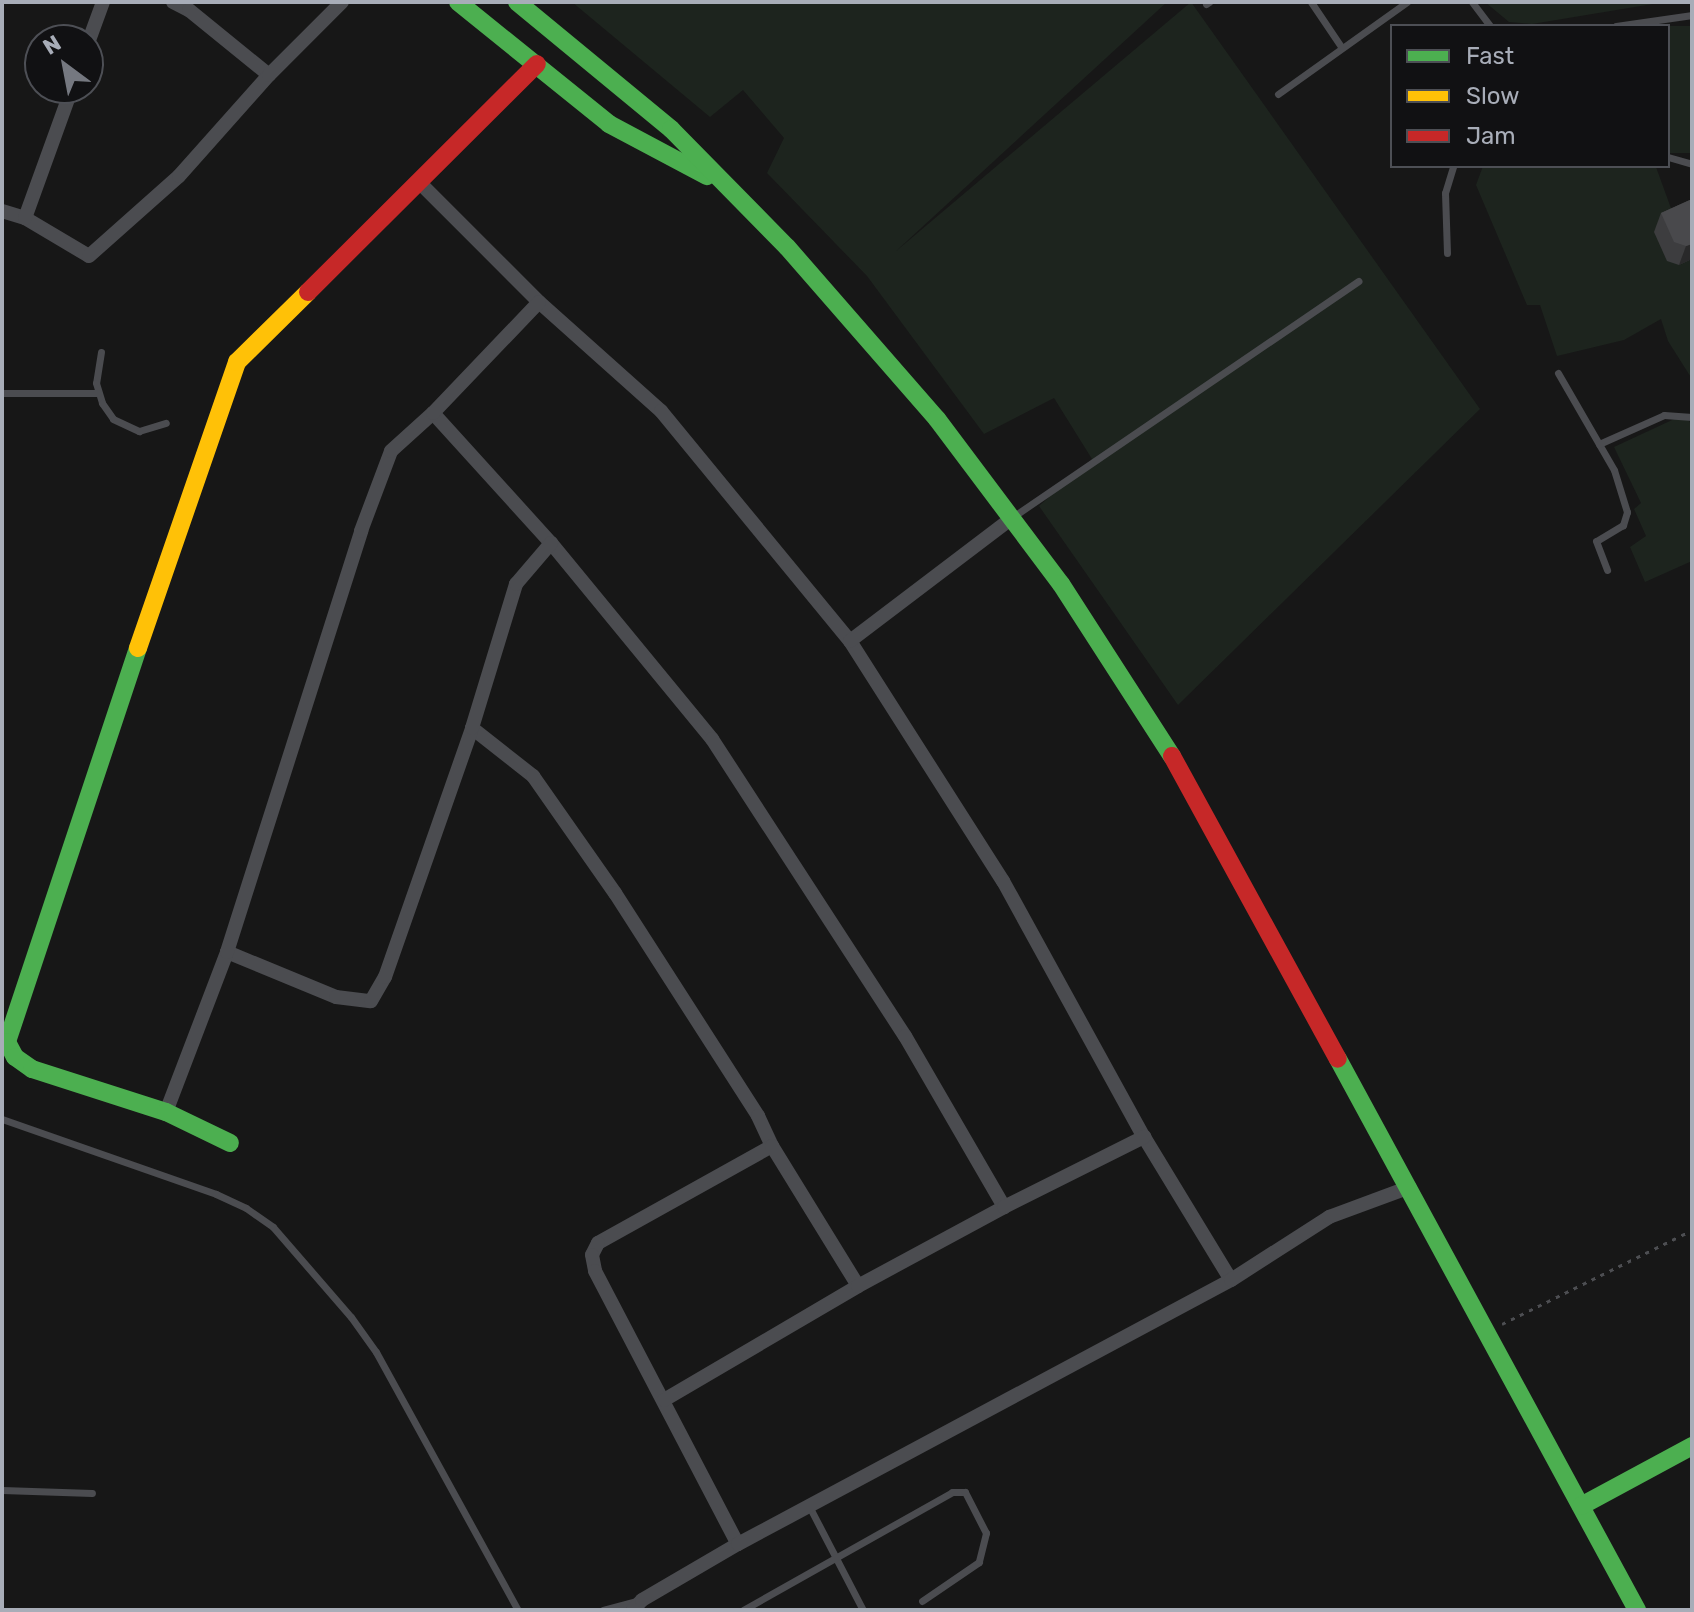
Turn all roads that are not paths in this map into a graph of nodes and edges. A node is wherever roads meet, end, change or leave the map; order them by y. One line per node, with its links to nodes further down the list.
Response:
1 (103, 2): 10 (street)
2 (173, 2): 15 (street)
3 (342, 2): 15 (street)
4 (458, 2): 14 (street)
5 (517, 2): 22 (street)
6 (1311, 2): 13 (lane)
7 (1407, 2): 13 (lane)
8 (1472, 2): 11 (lane)
9 (1692, 15): 12 (lane)
10 (95, 24)
11 (1488, 24)
12 (1630, 24)
13 (1342, 48): 16 (lane)
14 (537, 64): 21 (street); 22 (street)
15 (269, 75): 24 (street)
16 (1278, 94)
17 (66, 104): 24 (street)
18 (1670, 158): 19 (lane)
19 (1692, 164)
20 (1452, 168): 25 (lane)
21 (419, 182): 27 (street); 42 (street)
22 (737, 197): 36 (street)
23 (2, 211): 24 (street)
24 (25, 218)
25 (1447, 253)
26 (1359, 281): 36 (lane)
27 (539, 302): 32 (street); 39 (street)
28 (101, 352): 31 (lane)
29 (1558, 373): 35 (lane)
30 (2, 393): 31 (lane)
31 (98, 393): 34 (lane)
32 (433, 413): 37 (street); 41 (street)
33 (1692, 417): 35 (lane)
34 (166, 423)
35 (1599, 444): 38 (lane)
36 (1012, 518): 39 (street); 47 (street)
37 (551, 543): 40 (street); 48 (street)
38 (1607, 570)
39 (850, 641): 44 (street)
40 (472, 728): 41 (street); 46 (street)
41 (227, 952): 42 (street)
42 (166, 1112): 45 (street)
43 (2, 1119): 61 (lane)
44 (1144, 1137): 48 (street); 49 (street)
45 (230, 1143)
46 (772, 1146): 50 (street); 51 (street)
47 (1410, 1187): 49 (street); 56 (street)
48 (1004, 1207): 50 (street)
49 (1231, 1280): 55 (street)
50 (858, 1286): 51 (street)
51 (664, 1400): 57 (street)
52 (1692, 1446): 56 (street)
53 (2, 1490): 54 (lane)
54 (92, 1493)
55 (809, 1506): 57 (street); 58 (lane)
56 (1581, 1506): 65 (street)
57 (738, 1544): 60 (street)
58 (837, 1558): 59 (lane); 63 (lane); 64 (lane)
59 (922, 1601)
60 (638, 1605): 62 (lane)
61 (518, 1610)
62 (603, 1610)
63 (743, 1610)
64 (863, 1610)
65 (1637, 1610)

